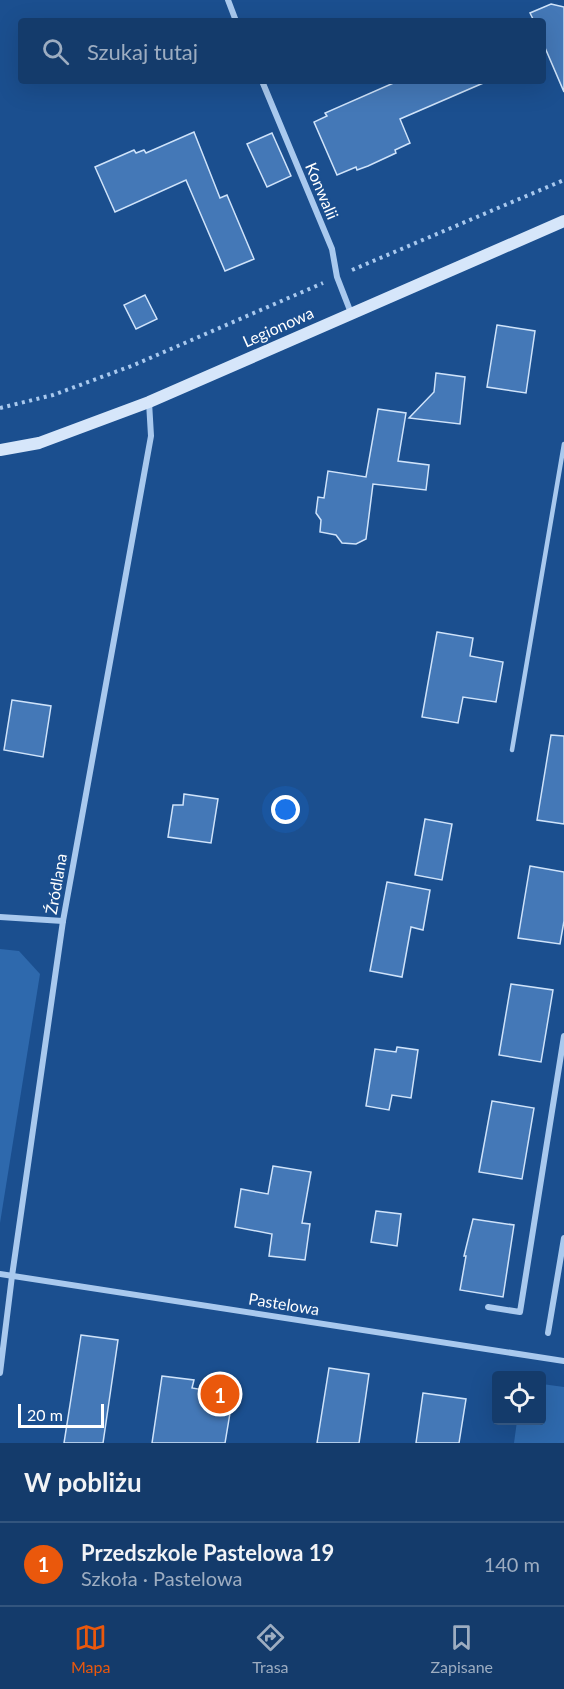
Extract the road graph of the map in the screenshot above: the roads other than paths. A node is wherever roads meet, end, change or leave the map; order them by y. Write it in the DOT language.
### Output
graph roads {
  1 [pos="228,0"];
  2 [pos="235,18"];
  3 [pos="263,84"];
  4 [pos="564,221"];
  5 [pos="351,313"];
  6 [pos="149,402"];
  7 [pos="564,444"];
  8 [pos="0,450"];
  9 [pos="512,750"];
  10 [pos="0,917"];
  11 [pos="63,921"];
  12 [pos="564,1036"];
  13 [pos="564,1238"];
  14 [pos="0,1274"];
  15 [pos="12,1276"];
  16 [pos="488,1307"];
  17 [pos="548,1333"];
  18 [pos="564,1362"];
  19 [pos="0,1373"];
  1 -- 2 [label="street"];
  3 -- 5 [label="street, Konwalii"];
  4 -- 5 [label="main road, Legionowa"];
  5 -- 6 [label="main road, Legionowa"];
  6 -- 8 [label="main road, Legionowa"];
  6 -- 11 [label="street, Źródlana"];
  7 -- 9 [label="lane"];
  10 -- 11 [label="street"];
  11 -- 15 [label="street, Źródlana"];
  12 -- 16 [label="street"];
  13 -- 17 [label="street"];
  14 -- 15 [label="street, Pastelowa"];
  15 -- 18 [label="street, Pastelowa"];
  15 -- 19 [label="street, Źródlana"];
}
